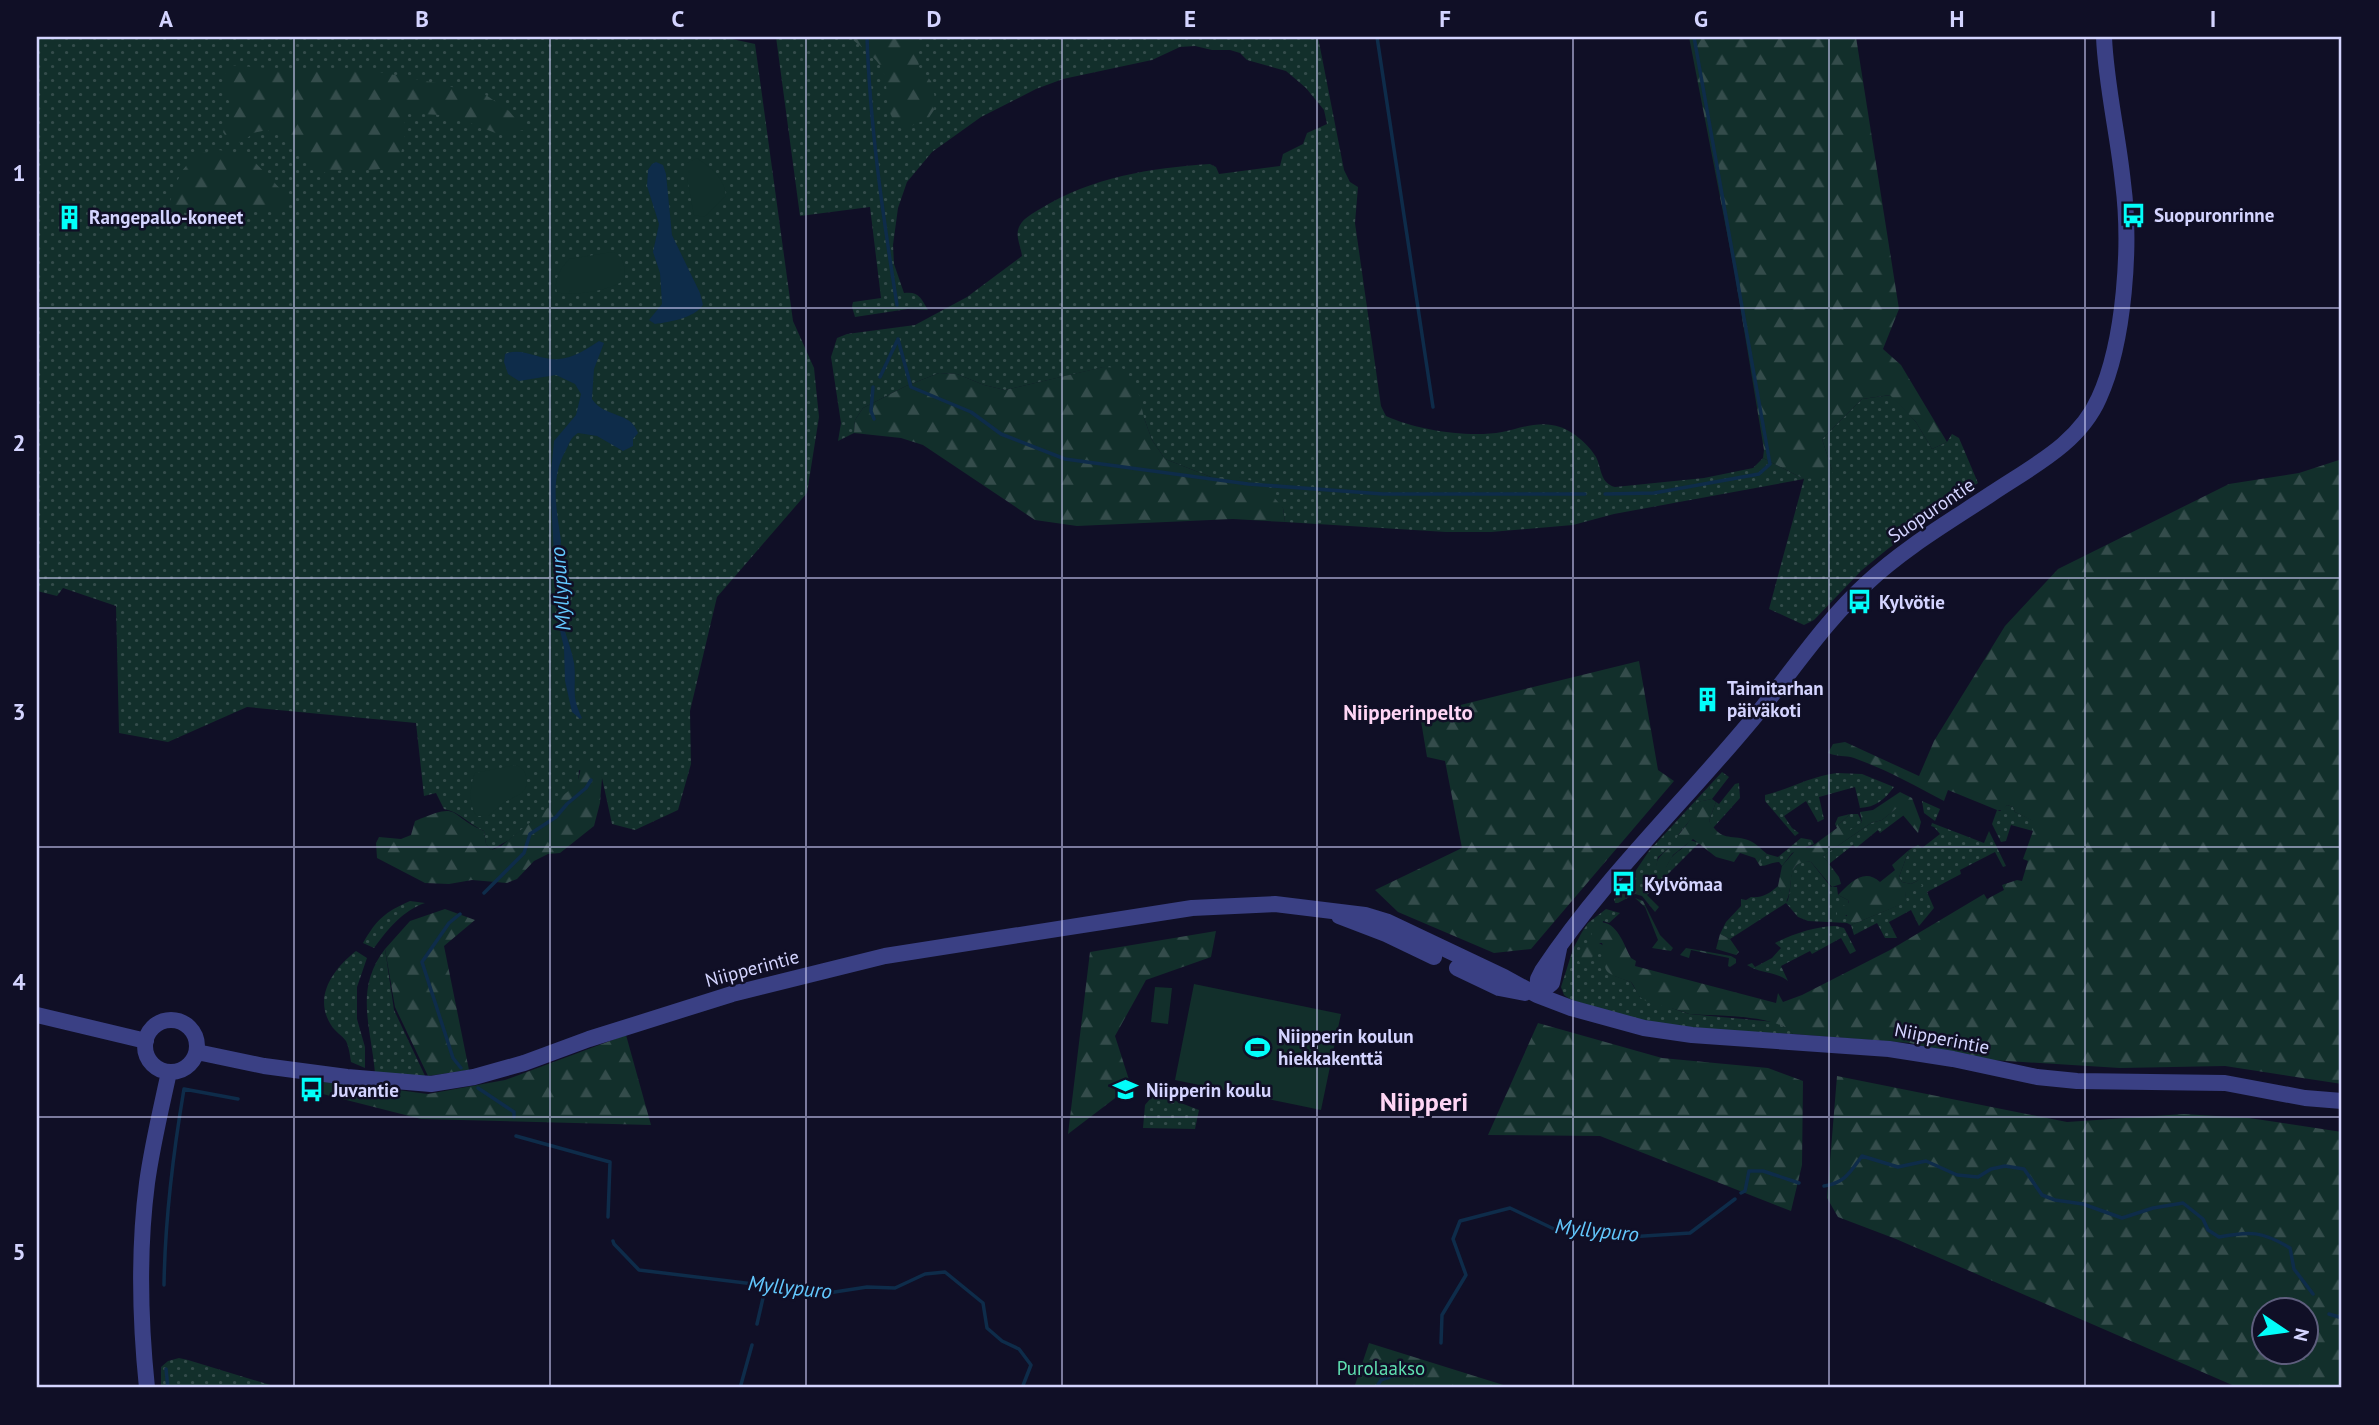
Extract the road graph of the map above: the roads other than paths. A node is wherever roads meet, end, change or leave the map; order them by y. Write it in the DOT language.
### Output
graph roads {
  1 [pos="2104,37"];
  2 [pos="1537,995"];
  3 [pos="37,1015"];
  4 [pos="146,1041"];
  5 [pos="197,1052"];
  6 [pos="169,1072"];
  7 [pos="2342,1101"];
  8 [pos="147,1388"];
  1 -- 2 [label="street, Suopurontie"];
  2 -- 5 [label="street, Niipperintie"];
  2 -- 7 [label="street, Niipperintie"];
  3 -- 4 [label="street"];
  4 -- 5 [label="street"];
  4 -- 6 [label="street"];
  5 -- 6 [label="street"];
  6 -- 8 [label="street"];
}
